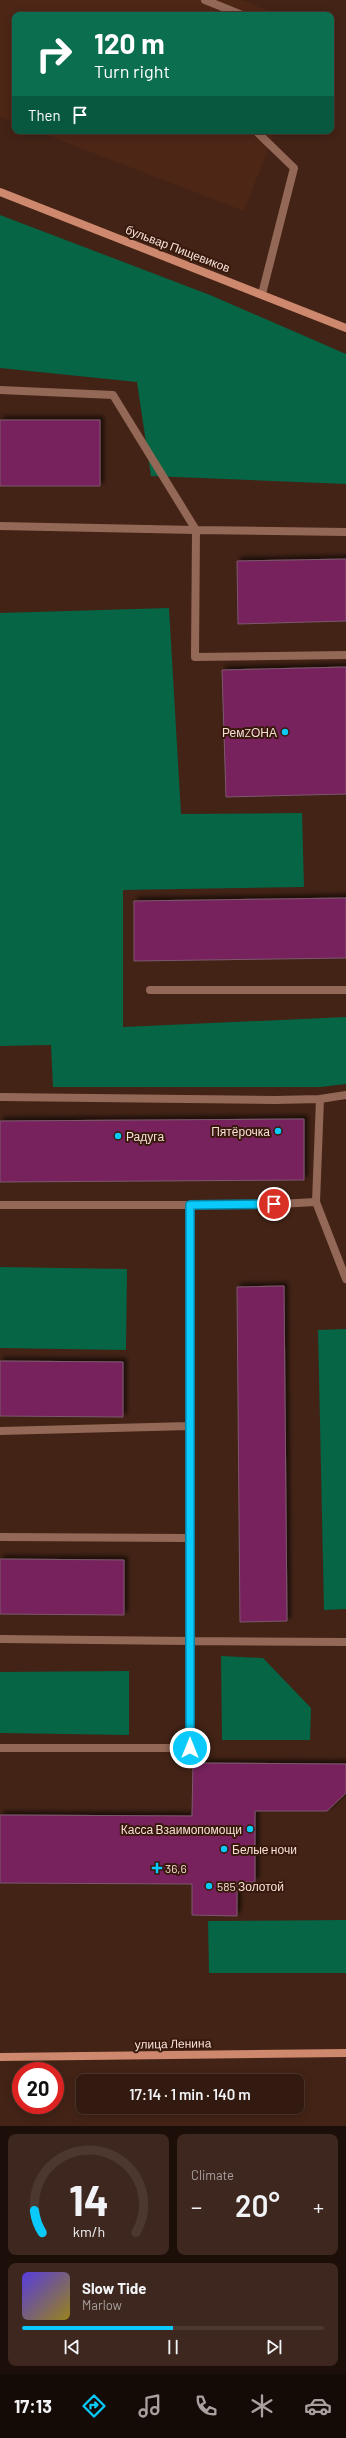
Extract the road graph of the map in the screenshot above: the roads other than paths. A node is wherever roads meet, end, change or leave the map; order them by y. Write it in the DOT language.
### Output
graph roads {
  1 [pos="205,0"];
  2 [pos="235,12"];
  3 [pos="259,134"];
  4 [pos="0,192"];
  5 [pos="262,294"];
  6 [pos="346,328"];
  7 [pos="0,390"];
  8 [pos="0,526"];
  9 [pos="196,530"];
  10 [pos="346,532"];
  11 [pos="346,655"];
  12 [pos="150,990"];
  13 [pos="346,990"];
  14 [pos="346,1096"];
  15 [pos="0,1097"];
  16 [pos="320,1099"];
  17 [pos="316,1202"];
  18 [pos="0,1204"];
  19 [pos="190,1205"];
  20 [pos="346,1280"];
  21 [pos="190,1426"];
  22 [pos="0,1431"];
  23 [pos="0,1537"];
  24 [pos="189,1538"];
  25 [pos="0,1639"];
  26 [pos="189,1641"];
  27 [pos="346,1642"];
  28 [pos="0,1748"];
  29 [pos="346,2053"];
  30 [pos="0,2057"];
  1 -- 2 [label="lane"];
  3 -- 5 [label="lane"];
  4 -- 5 [label="main road, бульвар Пищевиков"];
  5 -- 6 [label="main road, бульвар Пищевиков"];
  7 -- 9 [label="lane"];
  8 -- 9 [label="lane"];
  9 -- 10 [label="lane"];
  9 -- 11 [label="lane"];
  12 -- 13 [label="lane"];
  14 -- 16 [label="lane"];
  15 -- 16 [label="lane"];
  16 -- 17 [label="lane"];
  17 -- 19 [label="lane"];
  17 -- 20 [label="lane"];
  18 -- 19 [label="lane"];
  19 -- 21 [label="lane"];
  21 -- 22 [label="lane"];
  21 -- 24 [label="lane"];
  23 -- 24 [label="lane"];
  24 -- 26 [label="lane"];
  25 -- 26 [label="lane"];
  26 -- 27 [label="lane"];
  26 -- 28 [label="lane"];
  29 -- 30 [label="main road, улица Ленина"];
}
